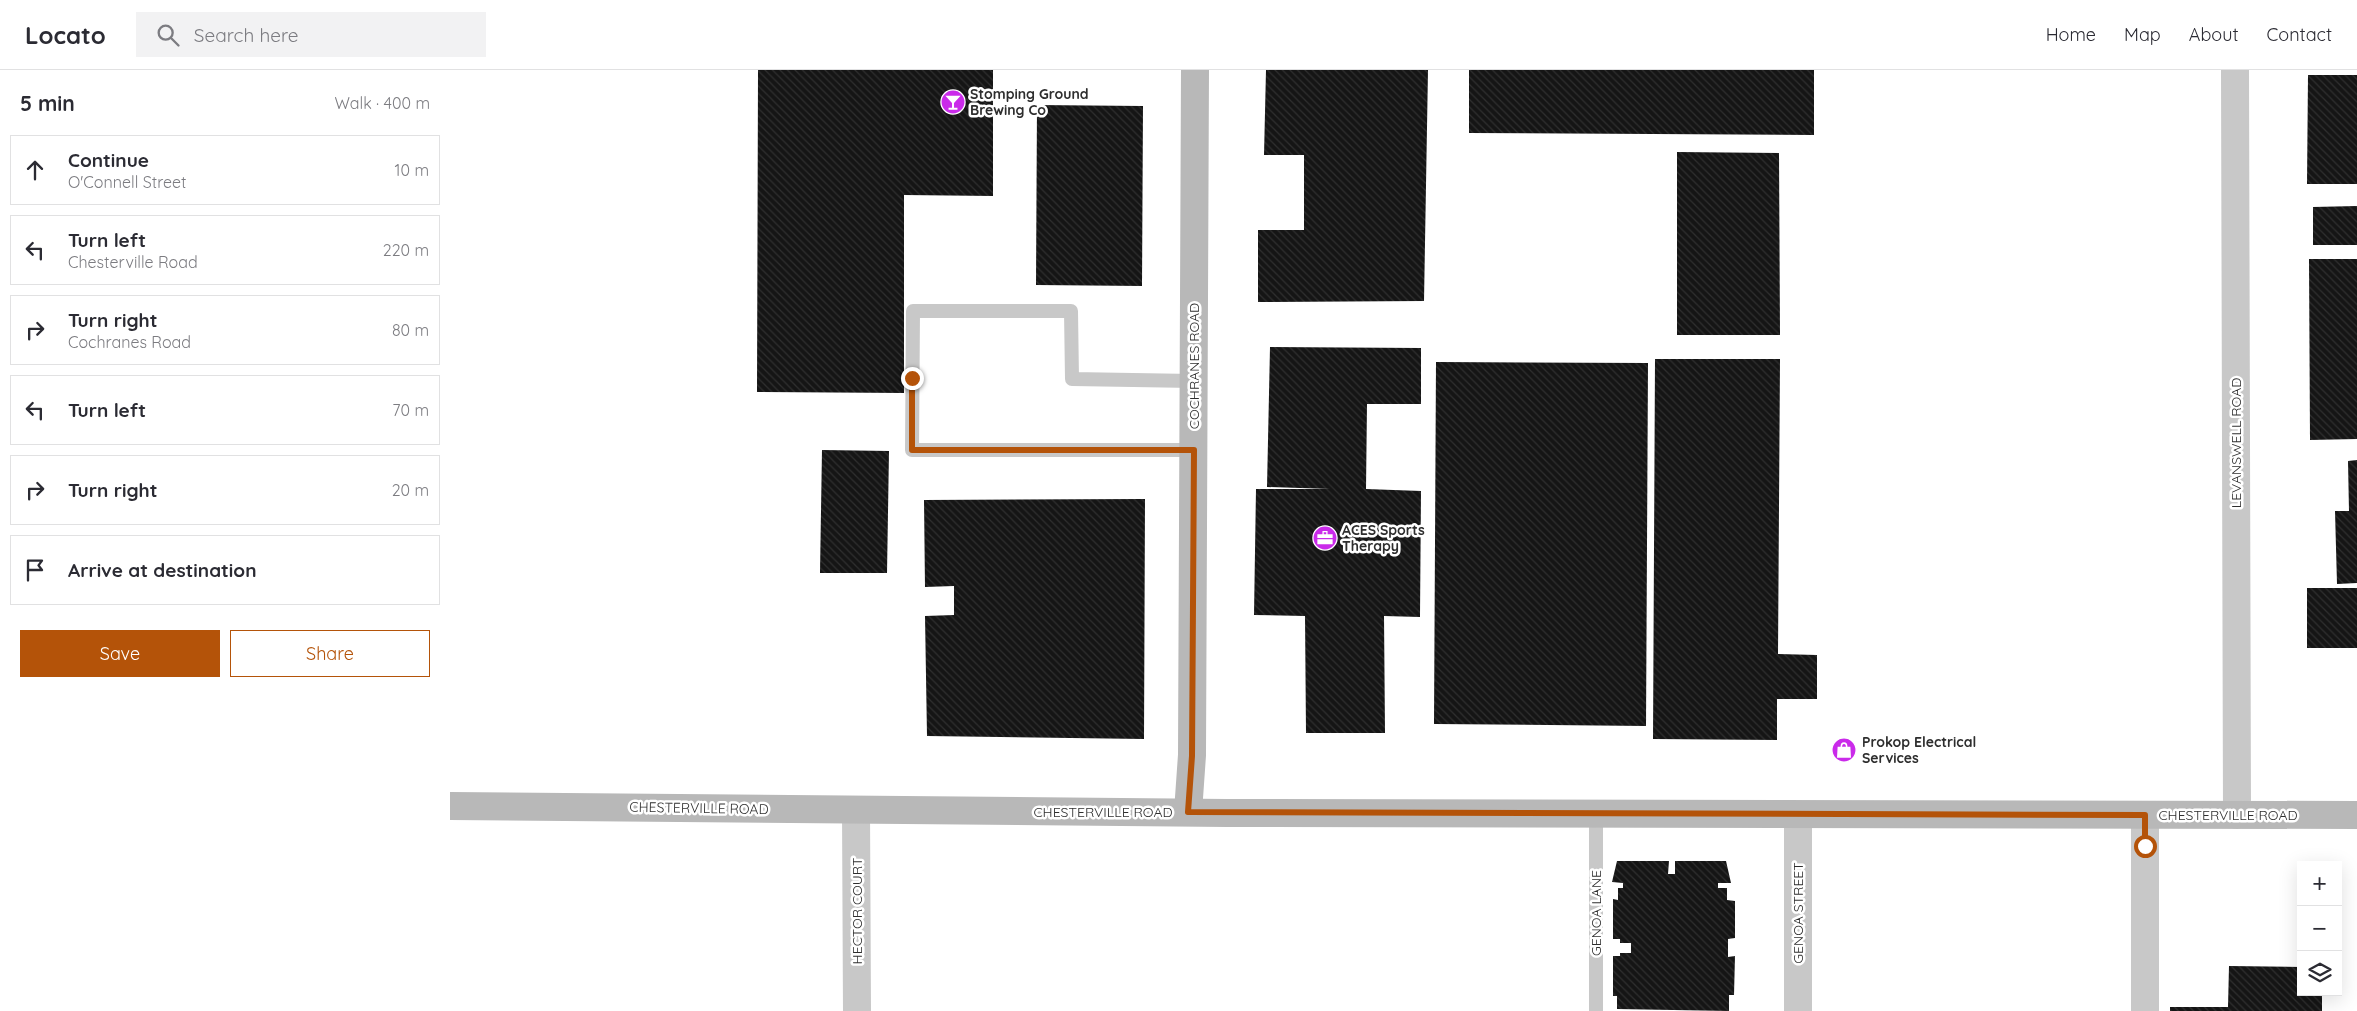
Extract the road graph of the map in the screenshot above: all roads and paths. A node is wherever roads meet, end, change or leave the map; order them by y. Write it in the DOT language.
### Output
graph roads {
  1 [pos="1195,70"];
  2 [pos="2235,70"];
  3 [pos="1194,381"];
  4 [pos="1194,450"];
  5 [pos="450,806"];
  6 [pos="856,810"];
  7 [pos="1188,812"];
  8 [pos="1596,814"];
  9 [pos="1798,815"];
  10 [pos="2145,815"];
  11 [pos="2238,815"];
  12 [pos="2357,815"];
  13 [pos="857,1011"];
  14 [pos="1596,1011"];
  15 [pos="1798,1011"];
  16 [pos="2145,1011"];
  1 -- 3 [label="main road, COCHRANES ROAD"];
  2 -- 11 [label="street, LEVANSWELL ROAD"];
  3 -- 4 [label="main road, COCHRANES ROAD"];
  3 -- 4 [label="lane"];
  4 -- 7 [label="main road, COCHRANES ROAD"];
  5 -- 6 [label="main road, CHESTERVILLE ROAD"];
  6 -- 7 [label="main road, CHESTERVILLE ROAD"];
  6 -- 13 [label="street, HECTOR COURT"];
  7 -- 8 [label="main road, CHESTERVILLE ROAD"];
  8 -- 9 [label="main road, CHESTERVILLE ROAD"];
  8 -- 14 [label="lane, GENOA LANE"];
  9 -- 10 [label="main road, CHESTERVILLE ROAD"];
  9 -- 15 [label="street, GENOA STREET"];
  10 -- 11 [label="main road, CHESTERVILLE ROAD"];
  10 -- 16 [label="street"];
  11 -- 12 [label="main road, CHESTERVILLE ROAD"];
}
